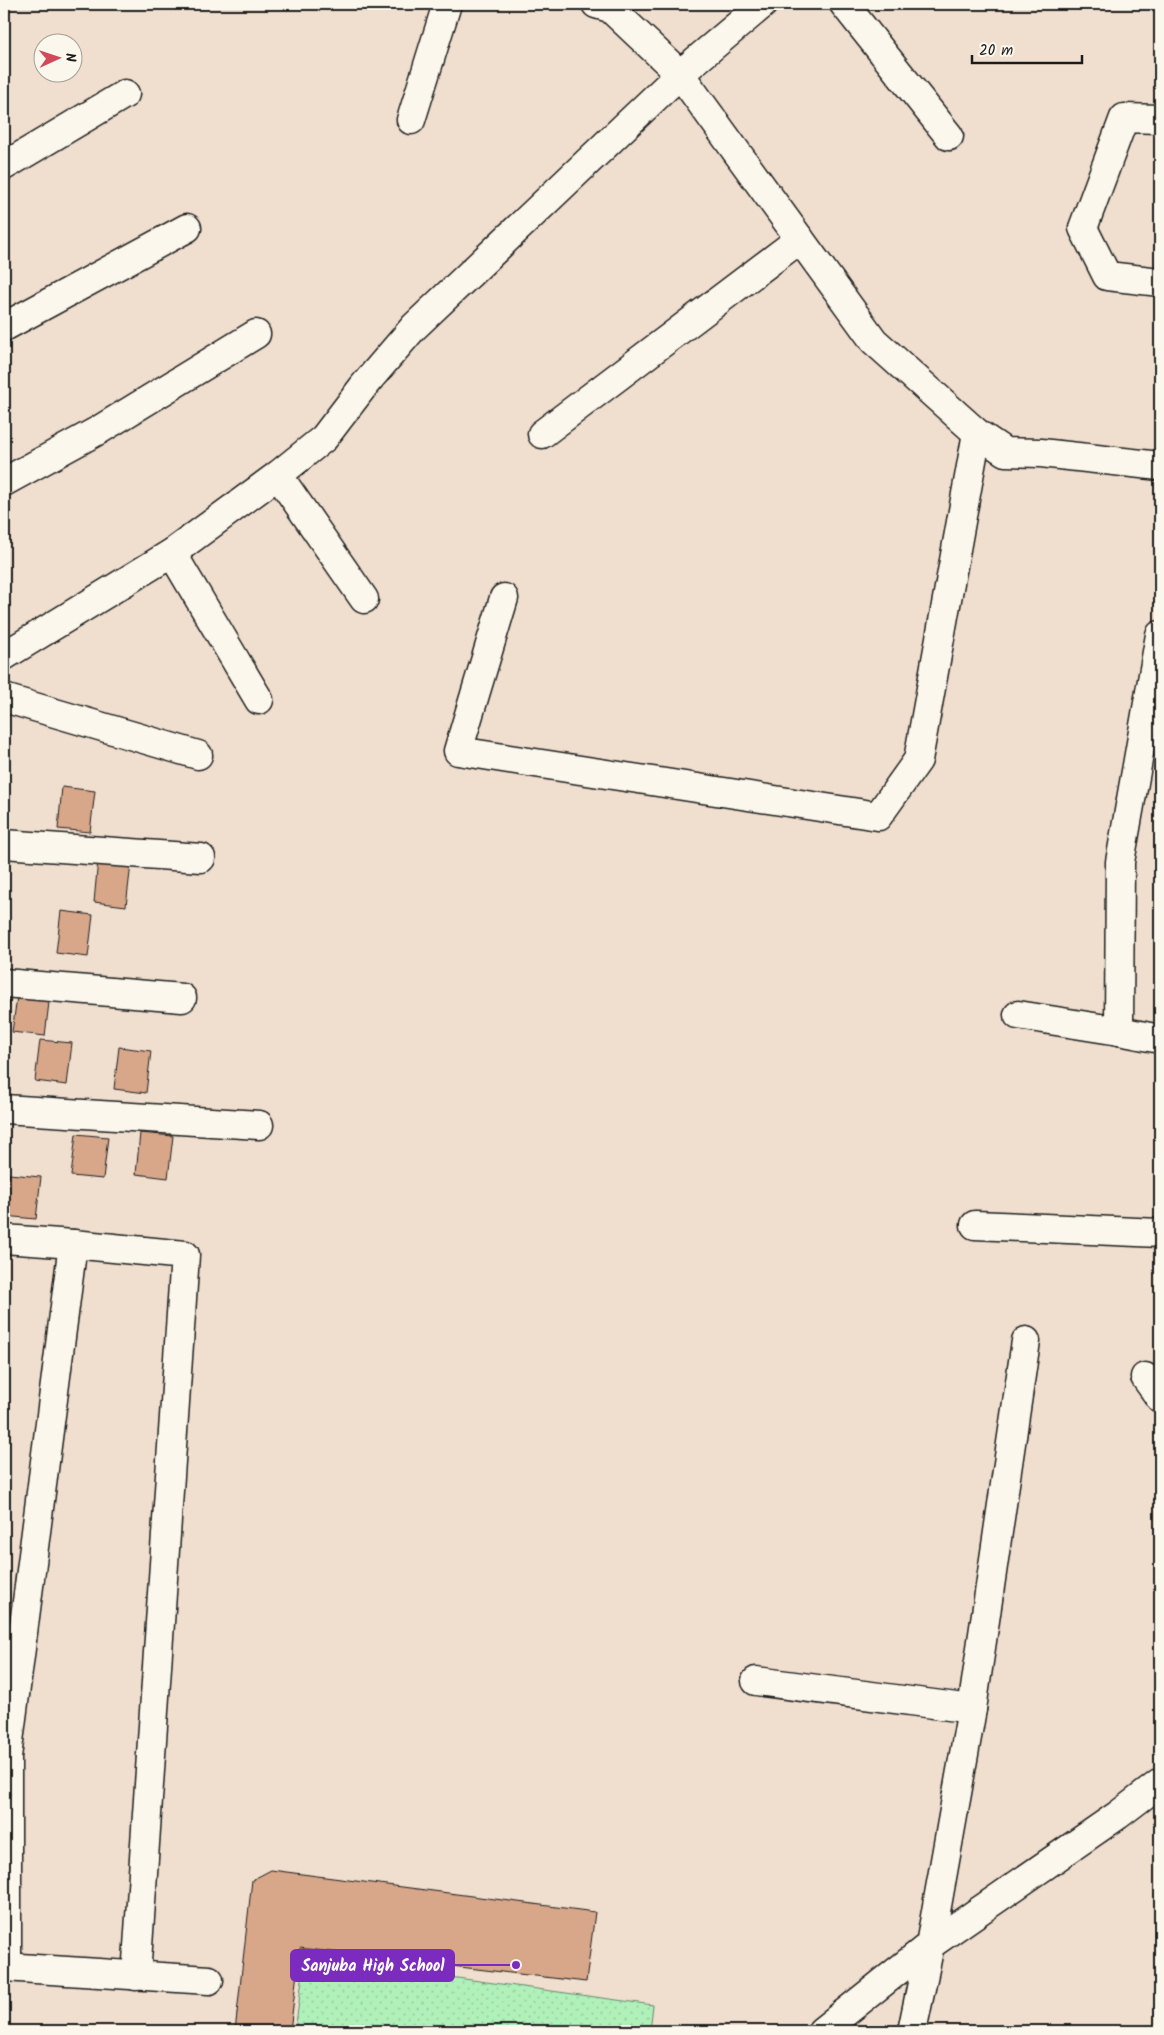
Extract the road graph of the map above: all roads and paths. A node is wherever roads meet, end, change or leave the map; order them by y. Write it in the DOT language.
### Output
graph roads {
  1 [pos="447,4"];
  2 [pos="596,4"];
  3 [pos="763,4"];
  4 [pos="844,4"];
  5 [pos="680,74"];
  6 [pos="124,94"];
  7 [pos="1160,119"];
  8 [pos="411,120"];
  9 [pos="949,136"];
  10 [pos="4,166"];
  11 [pos="187,228"];
  12 [pos="800,239"];
  13 [pos="1160,282"];
  14 [pos="4,327"];
  15 [pos="256,334"];
  16 [pos="977,433"];
  17 [pos="542,434"];
  18 [pos="1160,466"];
  19 [pos="278,475"];
  20 [pos="4,482"];
  21 [pos="172,553"];
  22 [pos="504,598"];
  23 [pos="364,600"];
  24 [pos="1160,635"];
  25 [pos="4,656"];
  26 [pos="4,698"];
  27 [pos="259,700"];
  28 [pos="198,756"];
  29 [pos="4,844"];
  30 [pos="201,858"];
  31 [pos="4,982"];
  32 [pos="182,998"];
  33 [pos="1018,1015"];
  34 [pos="1119,1031"];
  35 [pos="1160,1038"];
  36 [pos="4,1109"];
  37 [pos="259,1125"];
  38 [pos="975,1225"];
  39 [pos="1160,1233"];
  40 [pos="4,1239"];
  41 [pos="73,1244"];
  42 [pos="1026,1341"];
  43 [pos="756,1681"];
  44 [pos="972,1708"];
  45 [pos="1160,1783"];
  46 [pos="930,1945"];
  47 [pos="5,1967"];
  48 [pos="136,1976"];
  49 [pos="209,1980"];
  50 [pos="822,2031"];
  51 [pos="912,2031"];
  1 -- 8 [label="street"];
  2 -- 5 [label="street"];
  3 -- 5 [label="street"];
  4 -- 9 [label="street"];
  5 -- 12 [label="street"];
  5 -- 19 [label="street"];
  6 -- 10 [label="street"];
  7 -- 13 [label="street"];
  11 -- 14 [label="street"];
  12 -- 16 [label="street"];
  12 -- 17 [label="street"];
  15 -- 20 [label="street"];
  16 -- 18 [label="street"];
  16 -- 22 [label="street"];
  19 -- 21 [label="street"];
  19 -- 23 [label="street"];
  21 -- 25 [label="street"];
  21 -- 27 [label="street"];
  24 -- 34 [label="street"];
  26 -- 28 [label="street"];
  29 -- 30 [label="street"];
  31 -- 32 [label="street"];
  33 -- 34 [label="street"];
  34 -- 35 [label="street"];
  36 -- 37 [label="street"];
  38 -- 39 [label="street"];
  40 -- 41 [label="street"];
  41 -- 47 [label="street"];
  41 -- 48 [label="street"];
  42 -- 44 [label="street"];
  43 -- 44 [label="street"];
  44 -- 46 [label="street"];
  45 -- 46 [label="street"];
  46 -- 50 [label="street"];
  46 -- 51 [label="street"];
  47 -- 48 [label="street"];
  48 -- 49 [label="street"];
}
